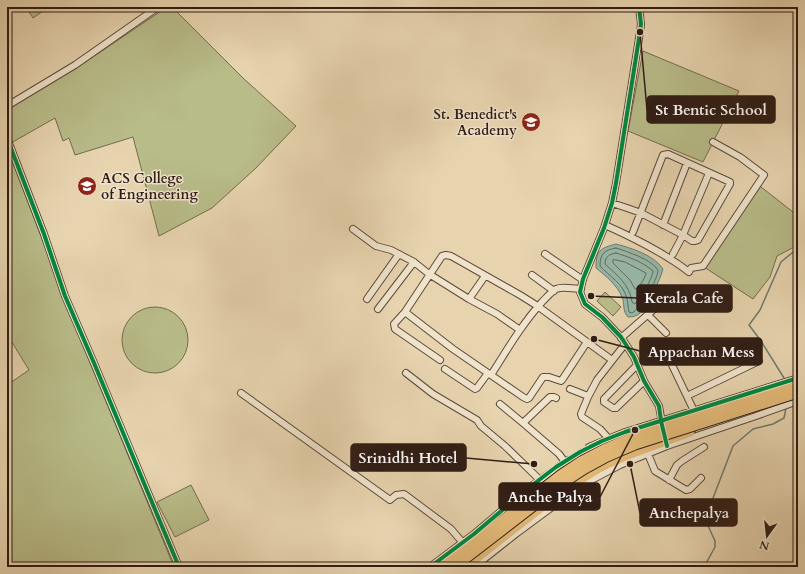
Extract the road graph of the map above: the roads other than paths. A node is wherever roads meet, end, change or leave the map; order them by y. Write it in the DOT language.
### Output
graph roads {
  1 [pos="158,7"];
  2 [pos="638,7"];
  3 [pos="7,106"];
  4 [pos="7,139"];
  5 [pos="712,142"];
  6 [pos="687,163"];
  7 [pos="709,173"];
  8 [pos="612,203"];
  9 [pos="641,213"];
  10 [pos="605,225"];
  11 [pos="663,225"];
  12 [pos="354,228"];
  13 [pos="633,232"];
  14 [pos="684,235"];
  15 [pos="399,254"];
  16 [pos="545,254"];
  17 [pos="674,254"];
  18 [pos="414,262"];
  19 [pos="429,274"];
  20 [pos="532,275"];
  21 [pos="485,276"];
  22 [pos="583,280"];
  23 [pos="581,289"];
  24 [pos="554,291"];
  25 [pos="669,296"];
  26 [pos="367,299"];
  27 [pos="469,299"];
  28 [pos="538,306"];
  29 [pos="378,309"];
  30 [pos="405,312"];
  31 [pos="648,315"];
  32 [pos="520,330"];
  33 [pos="666,333"];
  34 [pos="623,341"];
  35 [pos="587,342"];
  36 [pos="440,360"];
  37 [pos="612,360"];
  38 [pos="760,360"];
  39 [pos="637,365"];
  40 [pos="672,365"];
  41 [pos="445,370"];
  42 [pos="406,373"];
  43 [pos="489,374"];
  44 [pos="798,378"];
  45 [pos="644,381"];
  46 [pos="798,383"];
  47 [pos="570,389"];
  48 [pos="241,393"];
  49 [pos="798,393"];
  50 [pos="751,394"];
  51 [pos="588,396"];
  52 [pos="687,396"];
  53 [pos="798,397"];
  54 [pos="556,398"];
  55 [pos="798,401"];
  56 [pos="500,404"];
  57 [pos="694,412"];
  58 [pos="756,413"];
  59 [pos="661,422"];
  60 [pos="523,423"];
  61 [pos="609,439"];
  62 [pos="666,444"];
  63 [pos="704,447"];
  64 [pos="648,454"];
  65 [pos="565,462"];
  66 [pos="701,478"];
  67 [pos="540,480"];
  68 [pos="669,480"];
  69 [pos="462,543"];
  70 [pos="179,567"];
  71 [pos="430,567"];
  72 [pos="436,567"];
  73 [pos="442,567"];
  74 [pos="455,567"];
  75 [pos="465,567"];
  76 [pos="474,567"];
  1 -- 3 [label="street"];
  2 -- 8 [label="street"];
  4 -- 70 [label="street"];
  5 -- 10 [label="street"];
  6 -- 7 [label="street"];
  6 -- 9 [label="street"];
  6 -- 11 [label="street"];
  7 -- 14 [label="street"];
  7 -- 14 [label="street"];
  8 -- 9 [label="street"];
  8 -- 10 [label="street"];
  9 -- 11 [label="street"];
  9 -- 13 [label="street"];
  10 -- 22 [label="street"];
  11 -- 14 [label="street"];
  12 -- 15 [label="street"];
  14 -- 17 [label="street"];
  15 -- 18 [label="street"];
  15 -- 26 [label="street"];
  16 -- 22 [label="street"];
  18 -- 19 [label="street"];
  18 -- 29 [label="street"];
  19 -- 21 [label="street"];
  19 -- 27 [label="street"];
  19 -- 30 [label="street"];
  20 -- 24 [label="street"];
  21 -- 27 [label="street"];
  21 -- 28 [label="street"];
  22 -- 23 [label="street"];
  23 -- 24 [label="street"];
  23 -- 34 [label="street"];
  24 -- 28 [label="street"];
  25 -- 31 [label="street"];
  27 -- 32 [label="street"];
  28 -- 32 [label="street"];
  28 -- 35 [label="street"];
  30 -- 36 [label="street"];
  30 -- 43 [label="street"];
  31 -- 33 [label="street"];
  31 -- 34 [label="street"];
  32 -- 43 [label="street"];
  34 -- 37 [label="street"];
  34 -- 39 [label="street"];
  35 -- 37 [label="street"];
  35 -- 43 [label="street"];
  37 -- 51 [label="street"];
  38 -- 52 [label="street"];
  39 -- 45 [label="street"];
  39 -- 45 [label="street"];
  40 -- 52 [label="street"];
  41 -- 43 [label="street"];
  42 -- 67 [label="street"];
  44 -- 50 [label="street"];
  45 -- 59 [label="street"];
  46 -- 50 [label="highway, bridge"];
  46 -- 73 [label="highway, bridge"];
  47 -- 51 [label="street"];
  48 -- 69 [label="street"];
  49 -- 74 [label="highway, bridge"];
  50 -- 57 [label="highway"];
  51 -- 61 [label="street"];
  52 -- 57 [label="street"];
  53 -- 58 [label="highway"];
  54 -- 60 [label="street"];
  55 -- 58 [label="street"];
  56 -- 60 [label="street"];
  57 -- 59 [label="highway"];
  58 -- 62 [label="highway"];
  59 -- 61 [label="street"];
  59 -- 62 [label="street"];
  59 -- 72 [label="highway"];
  60 -- 65 [label="street"];
  61 -- 65 [label="street"];
  62 -- 64 [label="street"];
  62 -- 75 [label="highway"];
  63 -- 68 [label="street"];
  64 -- 68 [label="street"];
  64 -- 76 [label="street"];
  65 -- 67 [label="street"];
  66 -- 68 [label="street"];
  67 -- 69 [label="street"];
  69 -- 71 [label="street"];
}
